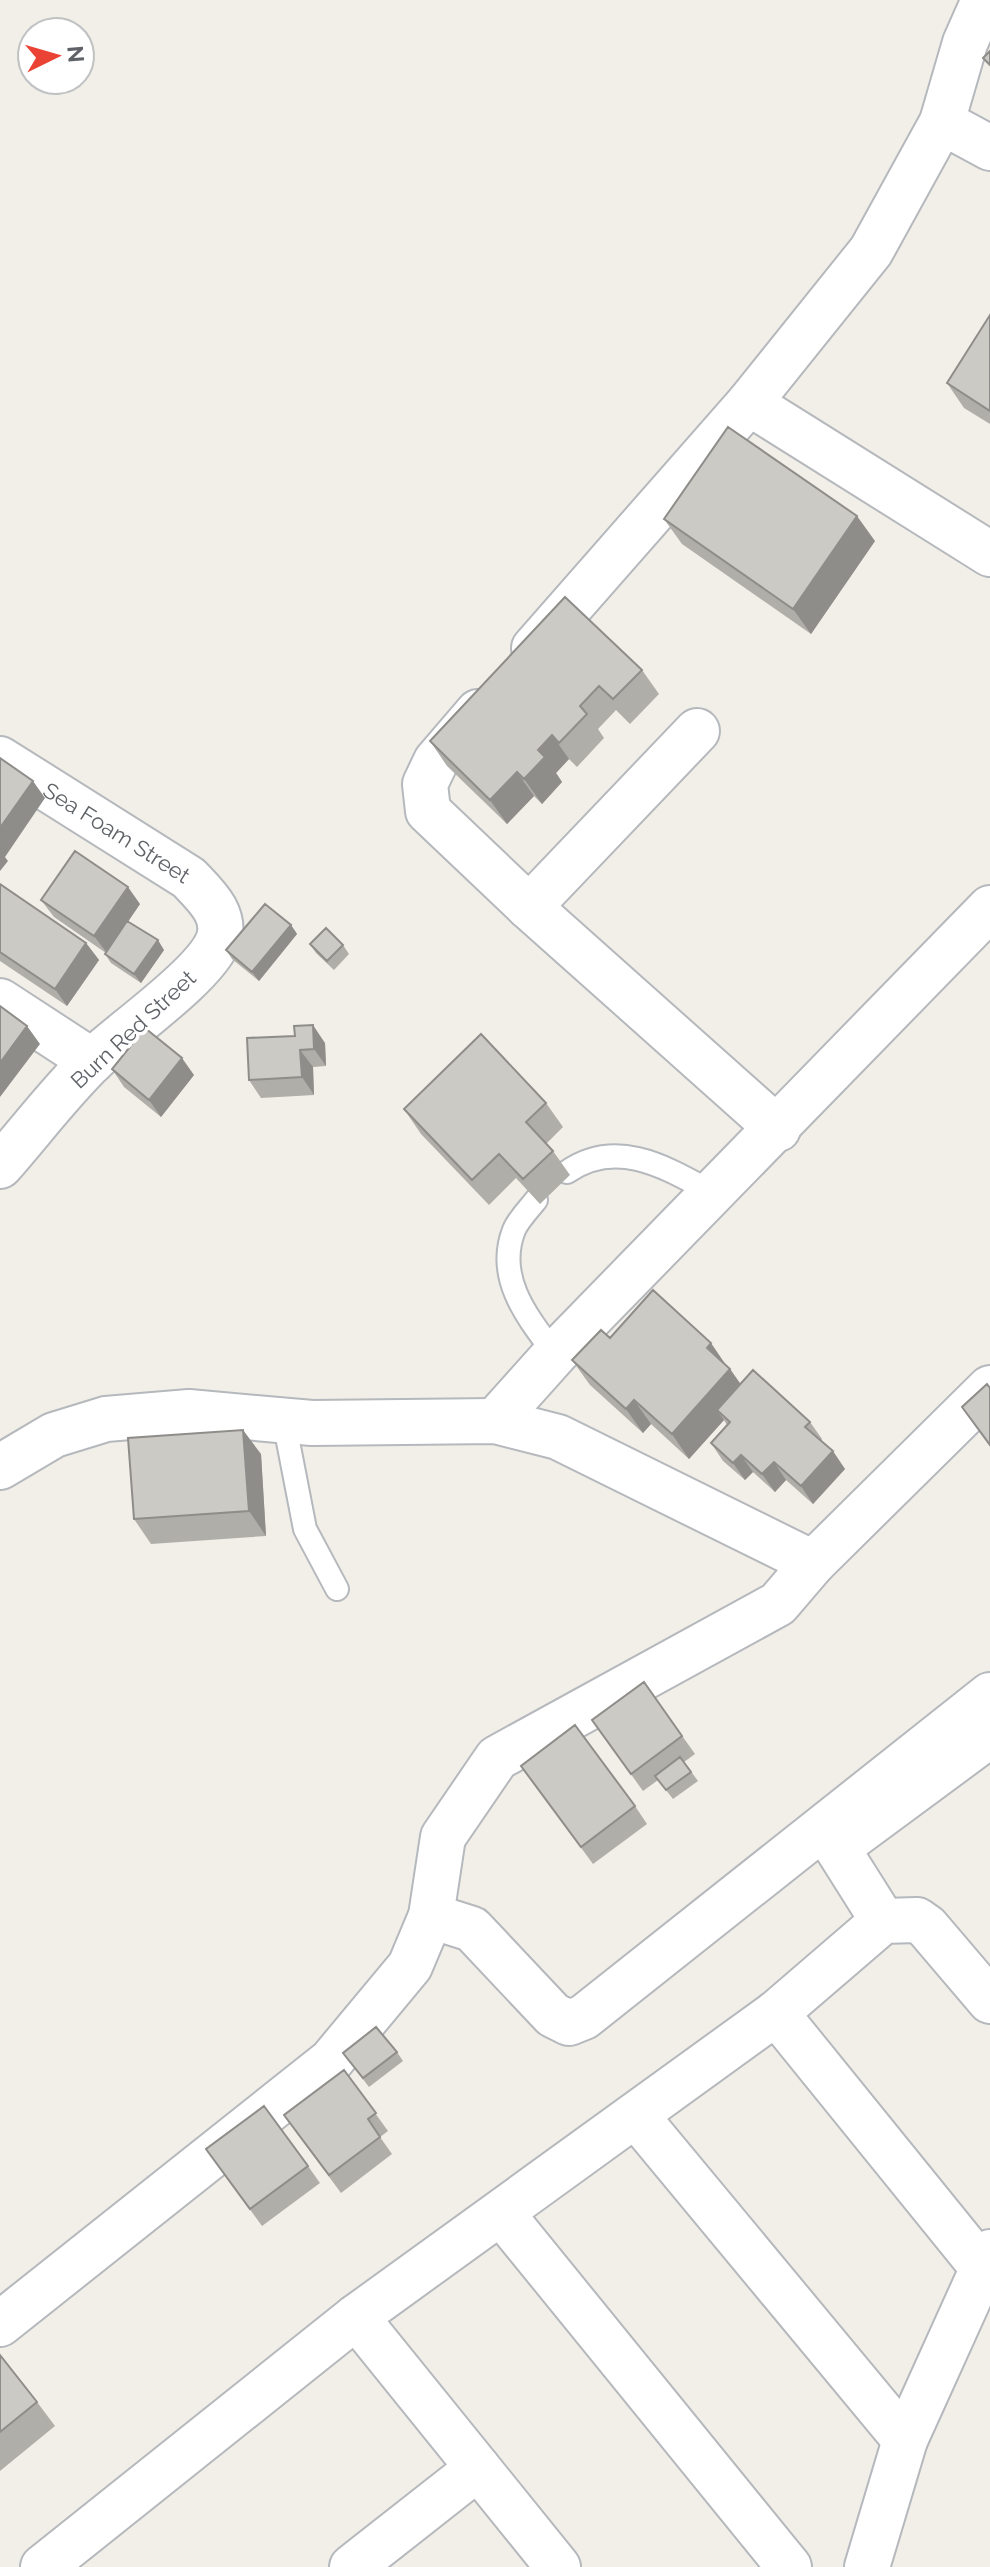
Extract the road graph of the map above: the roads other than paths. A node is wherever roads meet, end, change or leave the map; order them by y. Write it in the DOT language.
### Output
graph roads {
  1 [pos="984,0"];
  2 [pos="942,122"];
  3 [pos="990,148"];
  4 [pos="749,403"];
  5 [pos="990,554"];
  6 [pos="697,731"];
  7 [pos="0,759"];
  8 [pos="529,907"];
  9 [pos="990,908"];
  10 [pos="220,920"];
  11 [pos="0,1001"];
  12 [pos="92,1061"];
  13 [pos="778,1129"];
  14 [pos="0,1166"];
  15 [pos="567,1172"];
  16 [pos="713,1193"];
  17 [pos="536,1200"];
  18 [pos="555,1354"];
  19 [pos="990,1388"];
  20 [pos="284,1421"];
  21 [pos="495,1421"];
  22 [pos="0,1467"];
  23 [pos="813,1563"];
  24 [pos="337,1589"];
  25 [pos="990,1695"];
  26 [pos="990,1735"];
  27 [pos="431,1916"];
  28 [pos="883,1921"];
  29 [pos="990,2001"];
  30 [pos="776,2013"];
  31 [pos="637,2117"];
  32 [pos="502,2214"];
  33 [pos="986,2259"];
  34 [pos="356,2317"];
  35 [pos="0,2324"];
  36 [pos="905,2440"];
  37 [pos="478,2468"];
  38 [pos="43,2567"];
  39 [pos="352,2567"];
  40 [pos="558,2567"];
  41 [pos="789,2567"];
  42 [pos="867,2567"];
  1 -- 2 [label="street"];
  2 -- 3 [label="street"];
  2 -- 4 [label="street"];
  4 -- 5 [label="street"];
  4 -- 8 [label="street"];
  6 -- 8 [label="street"];
  7 -- 10 [label="street, Sea Foam Street"];
  8 -- 13 [label="street"];
  9 -- 13 [label="street"];
  10 -- 12 [label="street, Burn Red Street"];
  11 -- 12 [label="street"];
  12 -- 14 [label="street, Burn Red Street"];
  13 -- 16 [label="street"];
  15 -- 16 [label="lane"];
  16 -- 18 [label="street"];
  17 -- 18 [label="lane"];
  18 -- 21 [label="street"];
  19 -- 23 [label="street"];
  20 -- 21 [label="street"];
  20 -- 22 [label="street"];
  20 -- 24 [label="lane"];
  21 -- 23 [label="street"];
  23 -- 27 [label="street"];
  25 -- 27 [label="street"];
  26 -- 28 [label="street"];
  27 -- 35 [label="street"];
  28 -- 29 [label="street"];
  28 -- 30 [label="street"];
  30 -- 31 [label="street"];
  30 -- 33 [label="street"];
  31 -- 32 [label="street"];
  31 -- 36 [label="street"];
  32 -- 34 [label="street"];
  32 -- 41 [label="street"];
  33 -- 36 [label="street"];
  34 -- 37 [label="street"];
  34 -- 38 [label="street"];
  36 -- 42 [label="street"];
  37 -- 39 [label="street"];
  37 -- 40 [label="street"];
}
